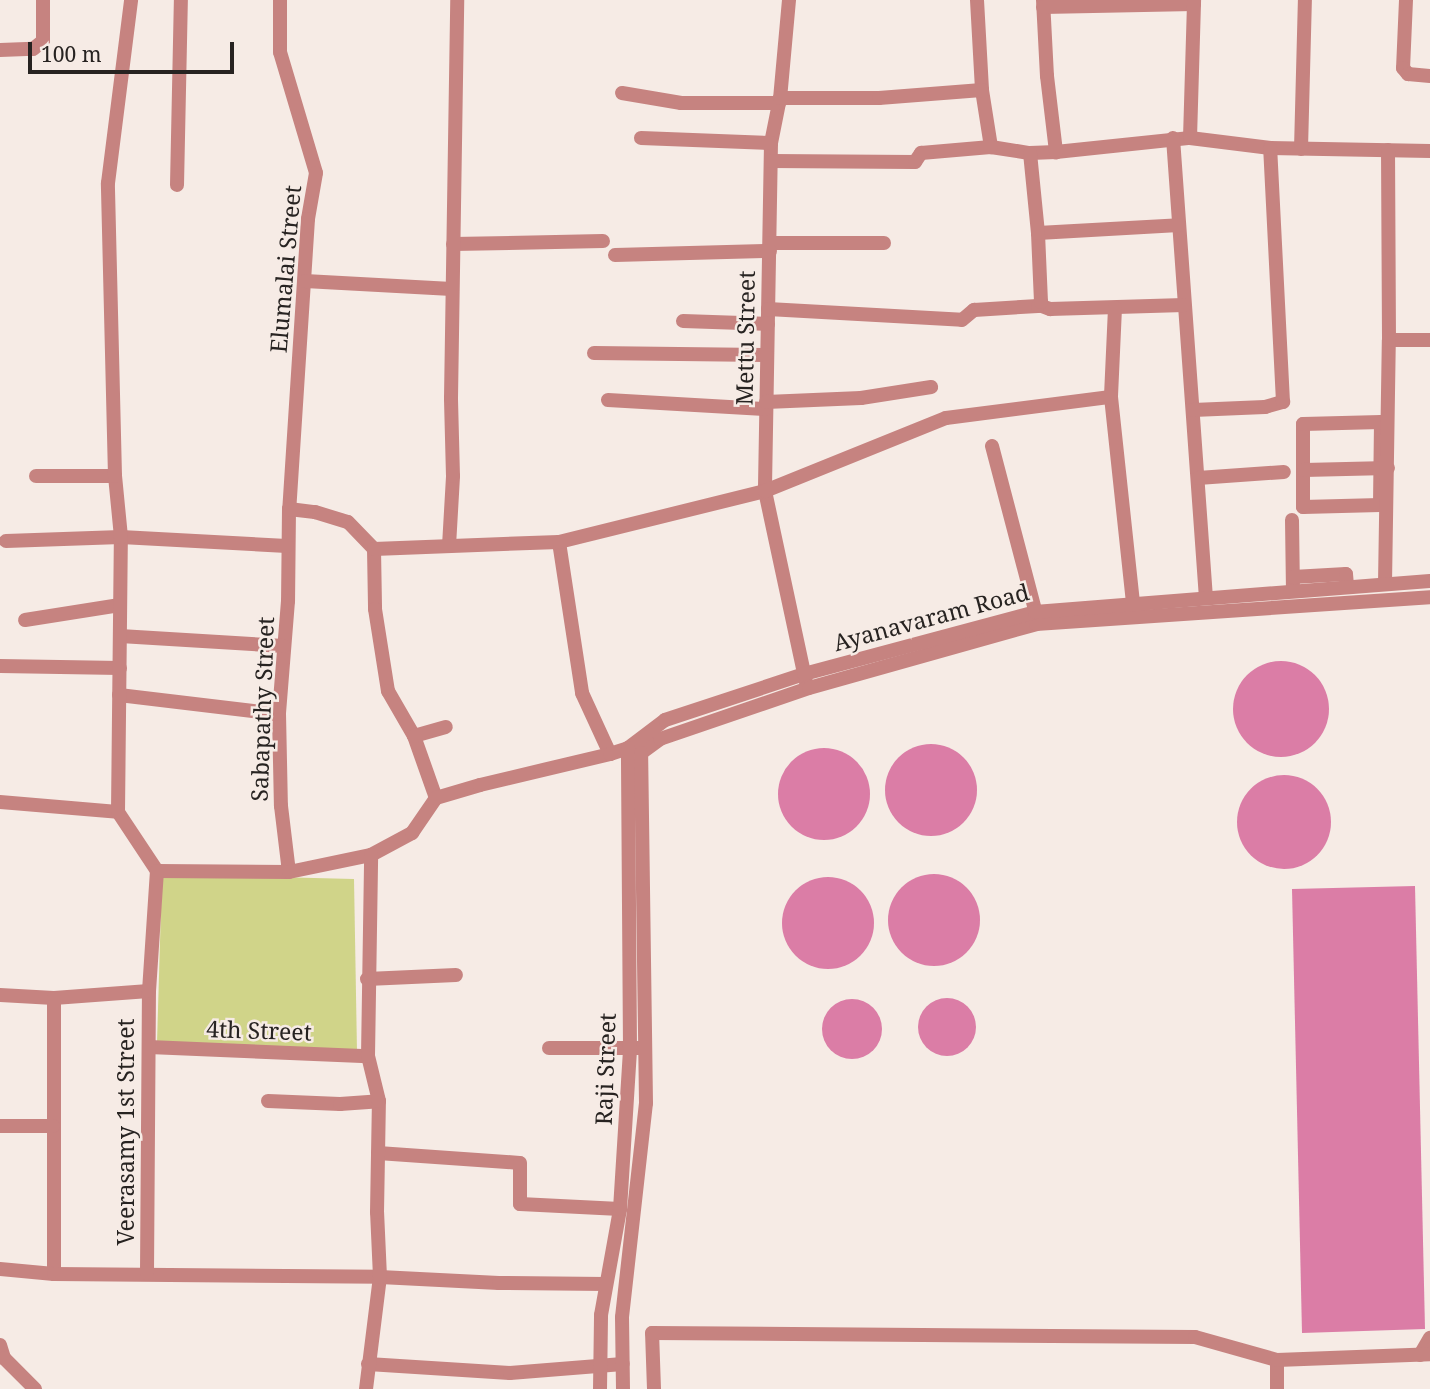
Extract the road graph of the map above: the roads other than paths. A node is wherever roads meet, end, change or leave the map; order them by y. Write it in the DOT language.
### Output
graph roads {
  1 [pos="43,0"];
  2 [pos="131,0"];
  3 [pos="181,0"];
  4 [pos="280,0"];
  5 [pos="457,0"];
  6 [pos="773,0"];
  7 [pos="977,0"];
  8 [pos="1305,0"];
  9 [pos="1406,0"];
  10 [pos="789,1"];
  11 [pos="1194,2"];
  12 [pos="1043,3"];
  13 [pos="0,50"];
  14 [pos="1430,76"];
  15 [pos="982,90"];
  16 [pos="622,93"];
  17 [pos="780,101"];
  18 [pos="641,138"];
  19 [pos="1172,138"];
  20 [pos="1190,138"];
  21 [pos="771,143"];
  22 [pos="991,147"];
  23 [pos="1270,148"];
  24 [pos="1301,149"];
  25 [pos="1388,150"];
  26 [pos="1430,151"];
  27 [pos="1056,152"];
  28 [pos="1030,153"];
  29 [pos="772,161"];
  30 [pos="177,185"];
  31 [pos="1179,225"];
  32 [pos="1038,233"];
  33 [pos="603,241"];
  34 [pos="884,243"];
  35 [pos="453,244"];
  36 [pos="770,247"];
  37 [pos="615,255"];
  38 [pos="305,281"];
  39 [pos="452,289"];
  40 [pos="1039,305"];
  41 [pos="1184,305"];
  42 [pos="1115,308"];
  43 [pos="768,317"];
  44 [pos="683,321"];
  45 [pos="1389,340"];
  46 [pos="1430,340"];
  47 [pos="594,353"];
  48 [pos="766,355"];
  49 [pos="931,387"];
  50 [pos="1111,397"];
  51 [pos="608,400"];
  52 [pos="766,405"];
  53 [pos="1193,410"];
  54 [pos="992,446"];
  55 [pos="1384,468"];
  56 [pos="1304,470"];
  57 [pos="1284,472"];
  58 [pos="115,476"];
  59 [pos="36,477"];
  60 [pos="1198,478"];
  61 [pos="765,491"];
  62 [pos="289,509"];
  63 [pos="1292,520"];
  64 [pos="121,537"];
  65 [pos="6,541"];
  66 [pos="559,542"];
  67 [pos="287,546"];
  68 [pos="449,546"];
  69 [pos="374,549"];
  70 [pos="1430,581"];
  71 [pos="1293,584"];
  72 [pos="1385,584"];
  73 [pos="1206,597"];
  74 [pos="1430,597"];
  75 [pos="1133,604"];
  76 [pos="120,606"];
  77 [pos="1037,618"];
  78 [pos="25,620"];
  79 [pos="120,636"];
  80 [pos="284,646"];
  81 [pos="0,666"];
  82 [pos="120,668"];
  83 [pos="806,681"];
  84 [pos="119,695"];
  85 [pos="279,714"];
  86 [pos="446,727"];
  87 [pos="414,736"];
  88 [pos="635,751"];
  89 [pos="610,754"];
  90 [pos="436,798"];
  91 [pos="0,802"];
  92 [pos="118,812"];
  93 [pos="371,855"];
  94 [pos="157,872"];
  95 [pos="289,872"];
  96 [pos="456,975"];
  97 [pos="367,979"];
  98 [pos="149,991"];
  99 [pos="0,995"];
  100 [pos="54,998"];
  101 [pos="149,1047"];
  102 [pos="549,1048"];
  103 [pos="646,1048"];
  104 [pos="630,1049"];
  105 [pos="368,1056"];
  106 [pos="268,1101"];
  107 [pos="379,1101"];
  108 [pos="0,1126"];
  109 [pos="53,1126"];
  110 [pos="378,1153"];
  111 [pos="620,1209"];
  112 [pos="0,1269"];
  113 [pos="147,1273"];
  114 [pos="54,1274"];
  115 [pos="380,1277"];
  116 [pos="606,1284"];
  117 [pos="1430,1338"];
  118 [pos="0,1345"];
  119 [pos="1425,1354"];
  120 [pos="1277,1360"];
  121 [pos="368,1364"];
  122 [pos="599,1364"];
  123 [pos="623,1364"];
  124 [pos="36,1389"];
  125 [pos="366,1389"];
  126 [pos="600,1389"];
  127 [pos="623,1389"];
  128 [pos="654,1389"];
  129 [pos="1277,1389"];
  1 -- 13 [label="street"];
  2 -- 58 [label="street"];
  3 -- 30 [label="street"];
  4 -- 38 [label="street, Elumalai Street"];
  5 -- 35 [label="street"];
  6 -- 10 [label="street"];
  7 -- 15 [label="street"];
  8 -- 24 [label="street"];
  9 -- 14 [label="street"];
  10 -- 17 [label="street, Mettu Street"];
  11 -- 12 [label="street"];
  11 -- 20 [label="street"];
  12 -- 27 [label="street"];
  15 -- 17 [label="street"];
  15 -- 22 [label="street"];
  16 -- 17 [label="street"];
  17 -- 21 [label="street, Mettu Street"];
  18 -- 21 [label="street"];
  19 -- 20 [label="street"];
  19 -- 27 [label="street"];
  19 -- 31 [label="street"];
  20 -- 23 [label="street"];
  21 -- 29 [label="street, Mettu Street"];
  22 -- 28 [label="street"];
  22 -- 29 [label="street"];
  23 -- 24 [label="street"];
  23 -- 53 [label="street"];
  24 -- 25 [label="street"];
  25 -- 26 [label="street"];
  25 -- 45 [label="street"];
  27 -- 28 [label="street"];
  28 -- 32 [label="street"];
  29 -- 36 [label="street, Mettu Street"];
  31 -- 32 [label="street"];
  31 -- 41 [label="street"];
  32 -- 40 [label="street"];
  33 -- 35 [label="street"];
  34 -- 36 [label="street"];
  35 -- 39 [label="street"];
  36 -- 37 [label="street"];
  36 -- 43 [label="street, Mettu Street"];
  38 -- 39 [label="street"];
  38 -- 62 [label="street, Elumalai Street"];
  39 -- 68 [label="street"];
  40 -- 42 [label="street"];
  40 -- 43 [label="street"];
  41 -- 42 [label="street"];
  41 -- 53 [label="street"];
  42 -- 50 [label="street"];
  43 -- 44 [label="street"];
  43 -- 48 [label="street, Mettu Street"];
  45 -- 46 [label="street"];
  45 -- 55 [label="street"];
  47 -- 48 [label="street"];
  48 -- 52 [label="street, Mettu Street"];
  49 -- 52 [label="street"];
  50 -- 61 [label="street"];
  50 -- 75 [label="street"];
  51 -- 52 [label="street"];
  52 -- 61 [label="street, Mettu Street"];
  53 -- 60 [label="street"];
  54 -- 77 [label="street"];
  55 -- 56 [label="street"];
  55 -- 56 [label="street"];
  55 -- 56 [label="street"];
  55 -- 72 [label="street"];
  57 -- 60 [label="street"];
  58 -- 59 [label="street"];
  58 -- 64 [label="street"];
  60 -- 73 [label="street"];
  61 -- 66 [label="street"];
  61 -- 83 [label="street, Mettu Street"];
  62 -- 67 [label="street, Elumalai Street"];
  62 -- 69 [label="street"];
  63 -- 71 [label="street"];
  64 -- 65 [label="street"];
  64 -- 67 [label="street"];
  64 -- 76 [label="street"];
  66 -- 68 [label="street"];
  66 -- 89 [label="street"];
  67 -- 80 [label="street, Sabapathy Street"];
  68 -- 69 [label="street"];
  69 -- 87 [label="street"];
  70 -- 72 [label="street, Ayanavaram Road"];
  71 -- 72 [label="street, Ayanavaram Road"];
  71 -- 73 [label="street, Ayanavaram Road"];
  73 -- 75 [label="street, Ayanavaram Road"];
  74 -- 77 [label="street, Ayanavaram Road"];
  75 -- 77 [label="street, Ayanavaram Road"];
  76 -- 78 [label="street"];
  76 -- 79 [label="street"];
  77 -- 83 [label="street, Ayanavaram Road"];
  79 -- 80 [label="street"];
  79 -- 82 [label="street"];
  80 -- 85 [label="street, Sabapathy Street"];
  81 -- 82 [label="street"];
  82 -- 84 [label="street"];
  83 -- 88 [label="street, Ayanavaram Road"];
  84 -- 85 [label="street"];
  84 -- 92 [label="street"];
  85 -- 95 [label="street, Sabapathy Street"];
  86 -- 87 [label="street"];
  87 -- 90 [label="street"];
  88 -- 89 [label="street, Ayanavaram Road"];
  88 -- 103 [label="street, Raji Street"];
  88 -- 104 [label="street, Raji Street"];
  89 -- 90 [label="street, Ayanavaram Road"];
  90 -- 93 [label="street"];
  91 -- 92 [label="street"];
  92 -- 94 [label="street"];
  93 -- 95 [label="street"];
  93 -- 97 [label="street"];
  94 -- 95 [label="street"];
  94 -- 98 [label="street, Veerasamy 1st Street"];
  96 -- 97 [label="street"];
  97 -- 105 [label="street"];
  98 -- 100 [label="street"];
  98 -- 101 [label="street, Veerasamy 1st Street"];
  99 -- 100 [label="street"];
  100 -- 109 [label="street"];
  101 -- 105 [label="street, 4th Street"];
  101 -- 113 [label="street, Veerasamy 1st Street"];
  102 -- 104 [label="street"];
  103 -- 104 [label="street"];
  103 -- 123 [label="street, Raji Street"];
  104 -- 111 [label="street, Raji Street"];
  105 -- 107 [label="street"];
  106 -- 107 [label="street"];
  107 -- 110 [label="street"];
  108 -- 109 [label="street"];
  109 -- 114 [label="street"];
  110 -- 111 [label="street"];
  110 -- 115 [label="street"];
  111 -- 116 [label="street, Raji Street"];
  112 -- 114 [label="street"];
  113 -- 114 [label="street"];
  113 -- 115 [label="street"];
  115 -- 116 [label="street"];
  115 -- 121 [label="street"];
  116 -- 122 [label="street, Raji Street"];
  117 -- 119 [label="street"];
  118 -- 124 [label="street"];
  119 -- 120 [label="street"];
  120 -- 128 [label="street"];
  120 -- 129 [label="street"];
  121 -- 122 [label="street"];
  121 -- 125 [label="street"];
  122 -- 123 [label="street"];
  122 -- 126 [label="street, Raji Street"];
  123 -- 127 [label="street, Raji Street"];
}
